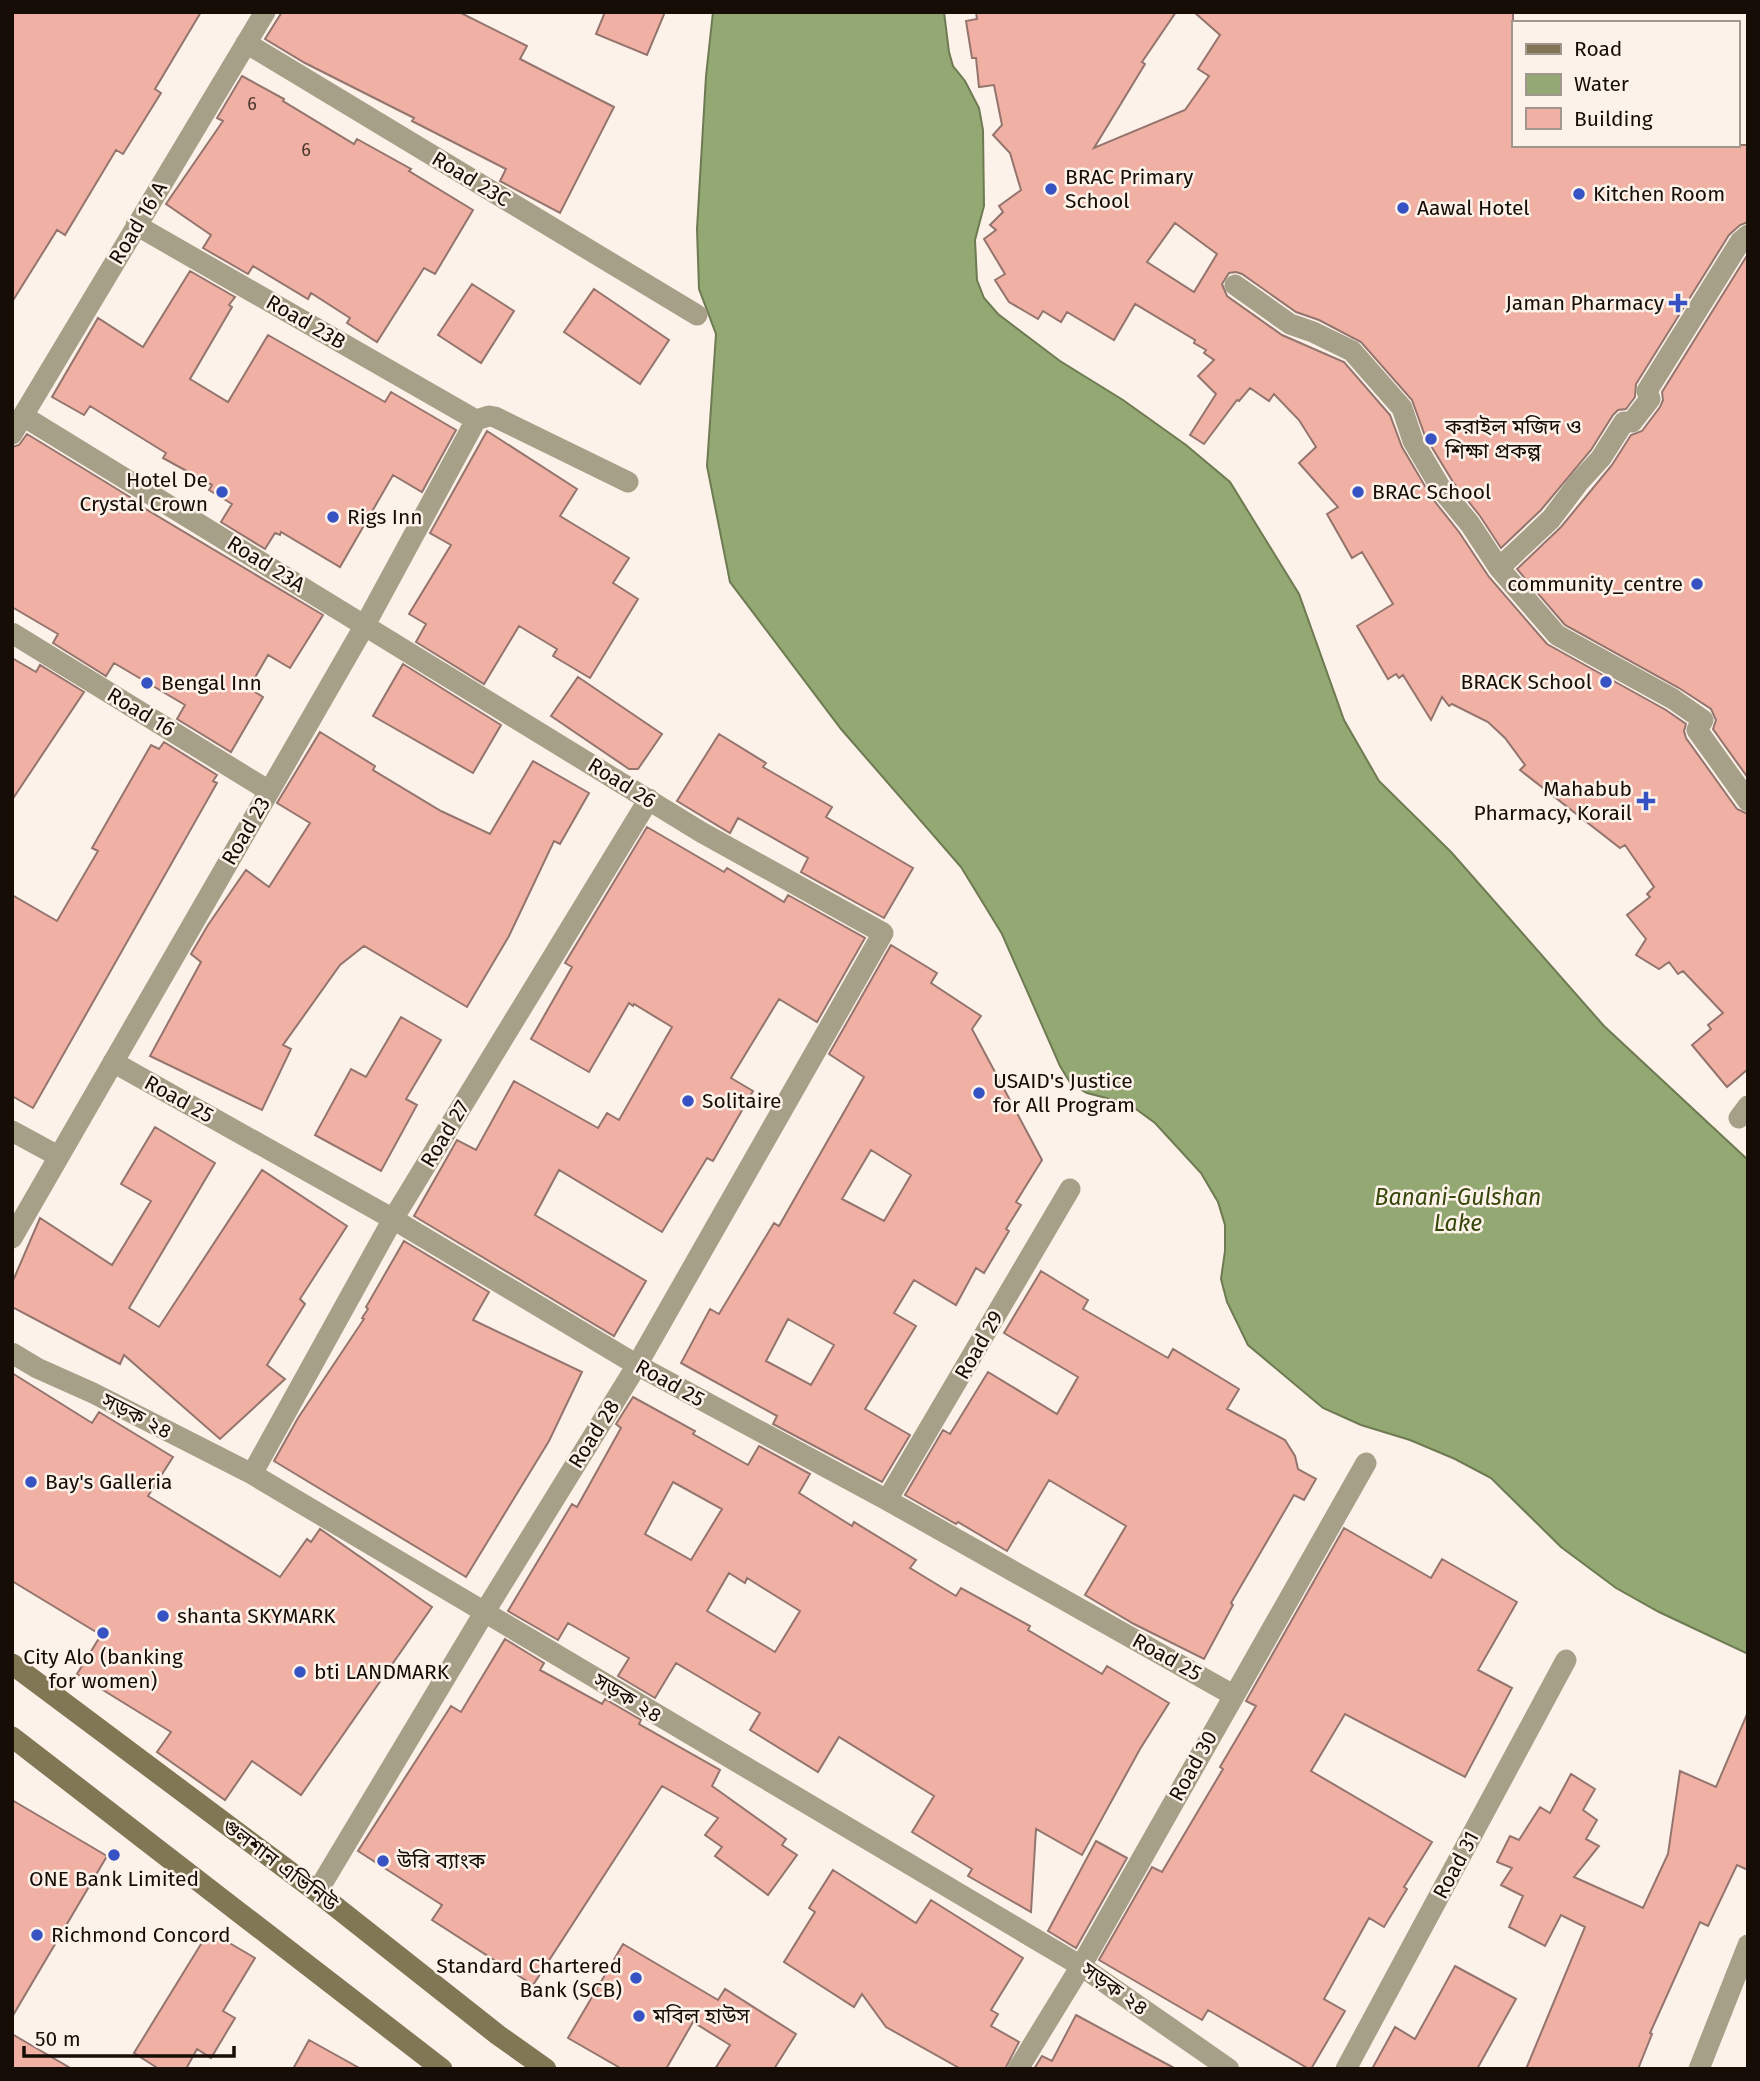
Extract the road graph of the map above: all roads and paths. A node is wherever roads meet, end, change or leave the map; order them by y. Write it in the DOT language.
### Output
graph roads {
  1 [pos="264,12"];
  2 [pos="246,43"];
  3 [pos="136,225"];
  4 [pos="1748,235"];
  5 [pos="1235,285"];
  6 [pos="697,315"];
  7 [pos="476,420"];
  8 [pos="18,425"];
  9 [pos="628,482"];
  10 [pos="1499,568"];
  11 [pos="365,625"];
  12 [pos="12,633"];
  13 [pos="270,791"];
  14 [pos="649,800"];
  15 [pos="1748,801"];
  16 [pos="883,933"];
  17 [pos="113,1062"];
  18 [pos="12,1131"];
  19 [pos="58,1156"];
  20 [pos="1070,1189"];
  21 [pos="393,1219"];
  22 [pos="12,1238"];
  23 [pos="12,1353"];
  24 [pos="636,1365"];
  25 [pos="1366,1463"];
  26 [pos="252,1474"];
  27 [pos="887,1500"];
  28 [pos="484,1613"];
  29 [pos="1566,1660"];
  30 [pos="12,1664"];
  31 [pos="1233,1695"];
  32 [pos="12,1737"];
  33 [pos="317,1892"];
  34 [pos="1748,1945"];
  35 [pos="1081,1966"];
  36 [pos="442,2069"];
  37 [pos="545,2069"];
  38 [pos="1018,2069"];
  39 [pos="1229,2069"];
  40 [pos="1346,2069"];
  41 [pos="1699,2069"];
  1 -- 2 [label="street, Road 16 A"];
  2 -- 3 [label="street, Road 16 A"];
  2 -- 6 [label="street, Road 23C"];
  3 -- 7 [label="street, Road 23B"];
  3 -- 8 [label="street, Road 16 A"];
  4 -- 10 [label="street"];
  5 -- 10 [label="street"];
  7 -- 9 [label="street"];
  7 -- 11 [label="street, Road 23"];
  8 -- 11 [label="street, Road 23A"];
  10 -- 15 [label="street"];
  11 -- 13 [label="street, Road 23"];
  11 -- 14 [label="street, Road 26"];
  12 -- 13 [label="street, Road 16"];
  13 -- 17 [label="street, Road 23"];
  14 -- 16 [label="street, Road 26"];
  14 -- 21 [label="street, Road 27"];
  16 -- 24 [label="street, Road 28"];
  17 -- 19 [label="street, Road 23"];
  17 -- 21 [label="street, Road 25"];
  18 -- 19 [label="street"];
  19 -- 22 [label="street, Road 23"];
  20 -- 27 [label="street, Road 29"];
  21 -- 24 [label="street, Road 25"];
  21 -- 26 [label="street, Road 27"];
  23 -- 26 [label="street, সড়ক ২৪"];
  24 -- 27 [label="street, Road 25"];
  24 -- 28 [label="street, Road 28"];
  25 -- 31 [label="street, Road 30"];
  26 -- 28 [label="street, সড়ক ২৪"];
  27 -- 31 [label="street, Road 25"];
  28 -- 33 [label="street, Road 28"];
  28 -- 35 [label="street, সড়ক ২৪"];
  29 -- 40 [label="street, Road 31"];
  30 -- 33 [label="main road, গুলশান এভিনিউ"];
  31 -- 35 [label="street, Road 30"];
  32 -- 36 [label="main road"];
  33 -- 37 [label="main road, গুলশান এভিনিউ"];
  34 -- 41 [label="street"];
  35 -- 38 [label="street, Road 30"];
  35 -- 39 [label="street, সড়ক ২৪"];
}
